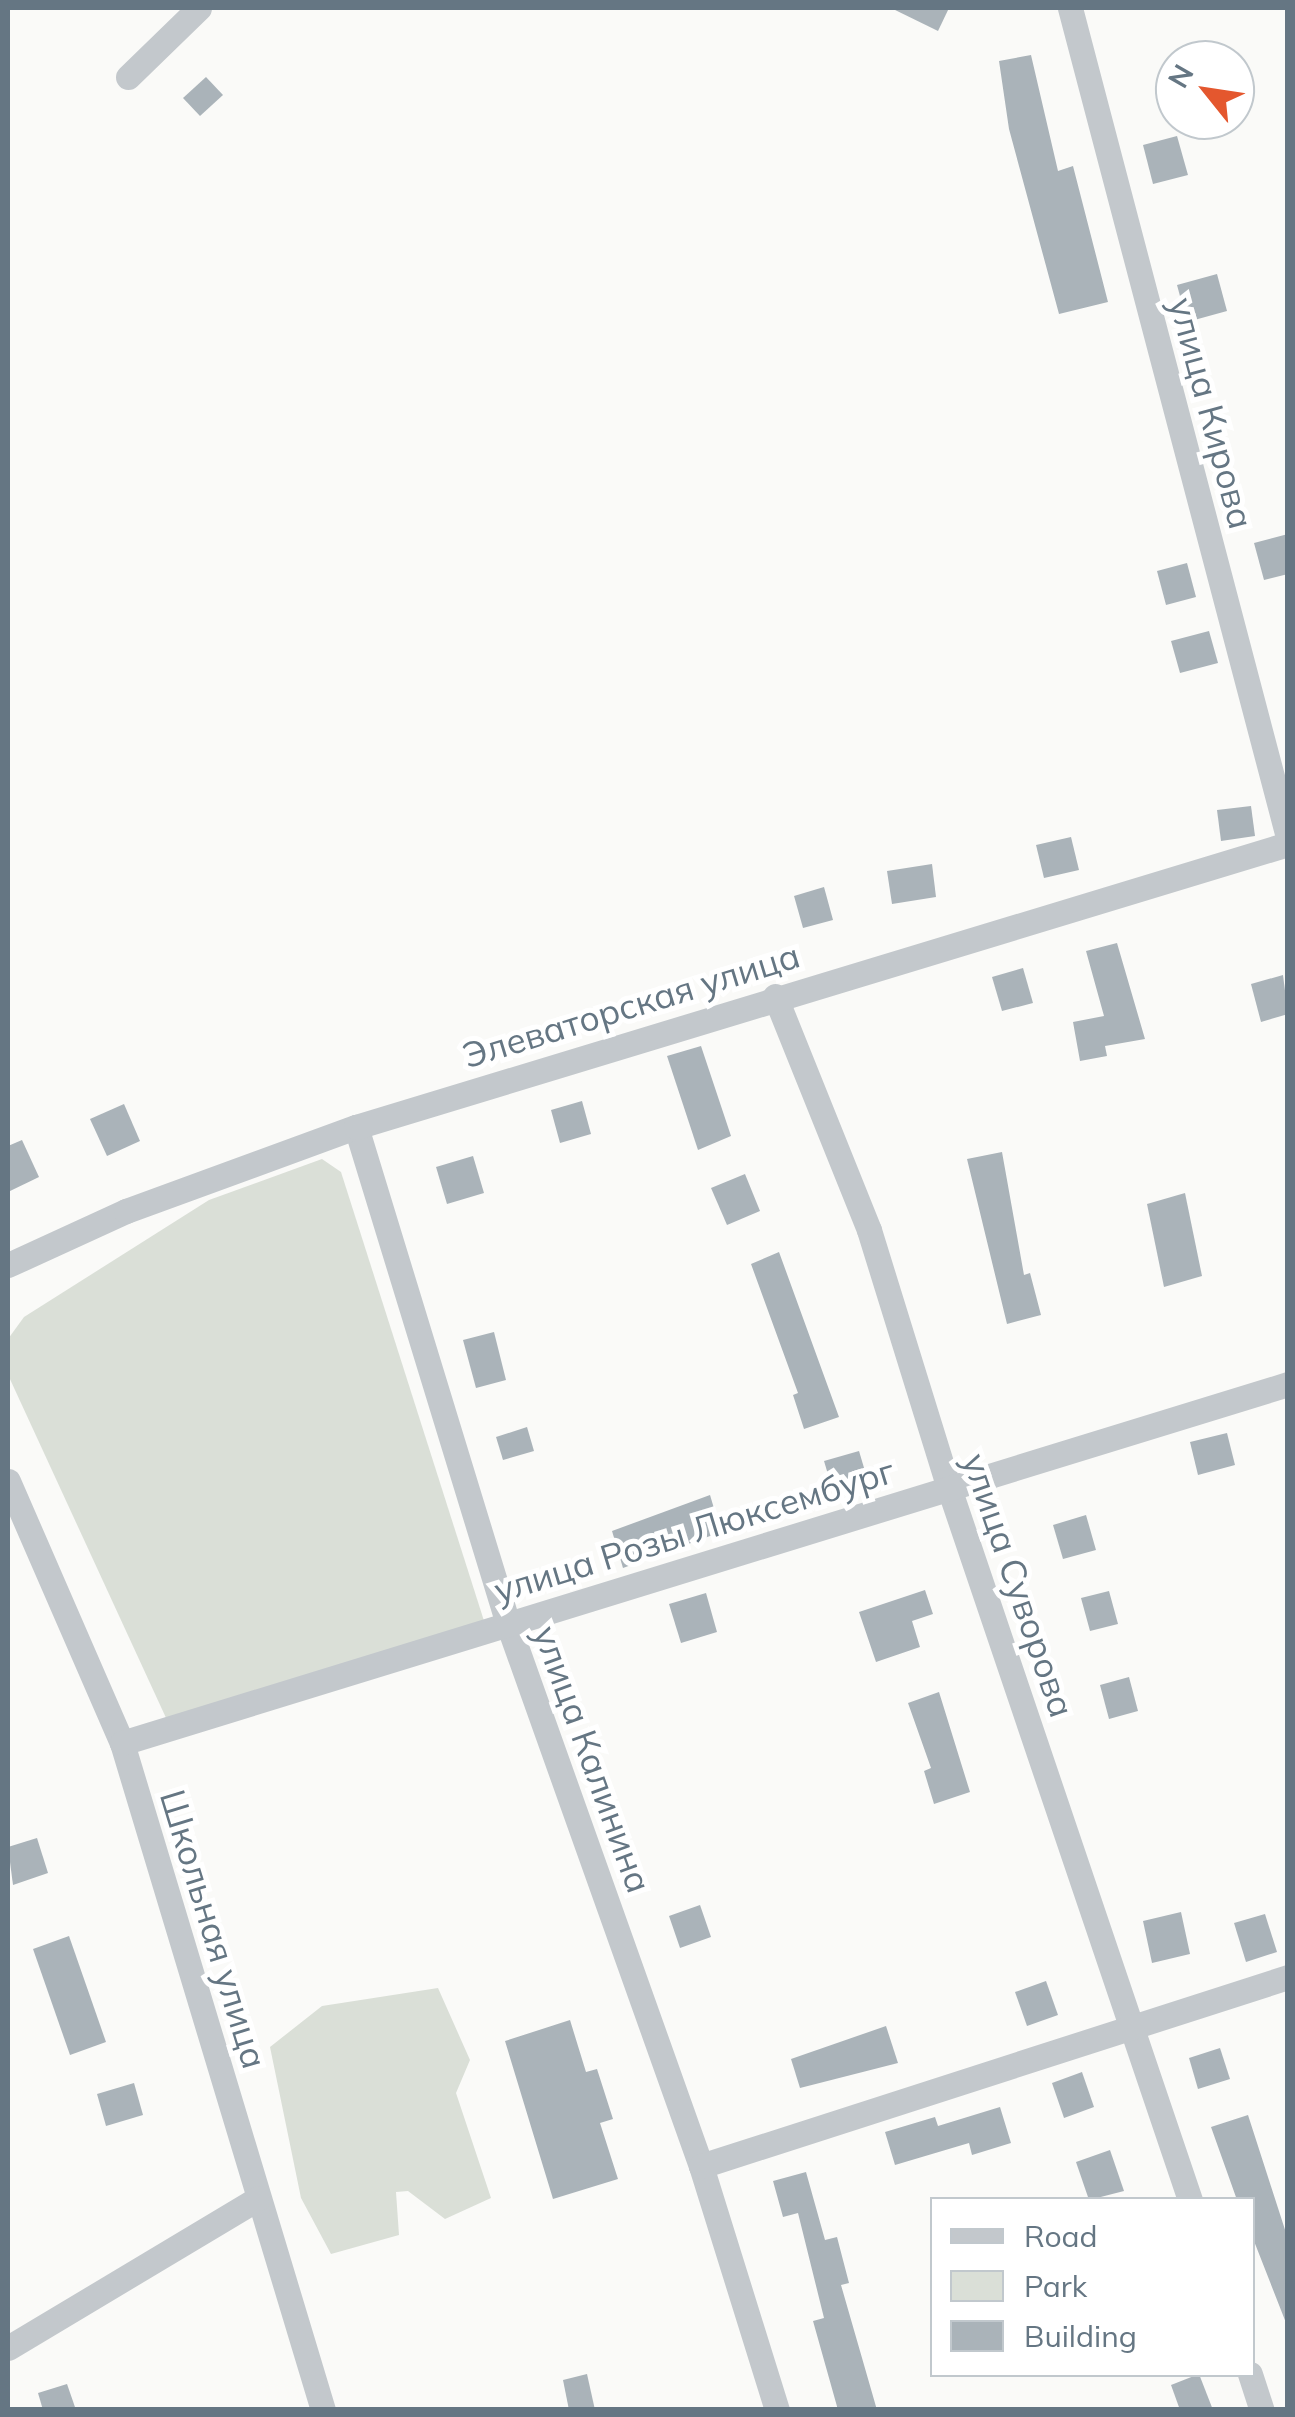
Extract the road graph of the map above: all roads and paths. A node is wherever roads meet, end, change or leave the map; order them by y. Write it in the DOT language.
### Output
graph roads {
  1 [pos="198,8"];
  2 [pos="1070,8"];
  3 [pos="128,78"];
  4 [pos="1288,841"];
  5 [pos="776,996"];
  6 [pos="356,1127"];
  7 [pos="8,1266"];
  8 [pos="1288,1384"];
  9 [pos="8,1481"];
  10 [pos="948,1488"];
  11 [pos="508,1624"];
  12 [pos="122,1743"];
  13 [pos="1288,1977"];
  14 [pos="1130,2024"];
  15 [pos="701,2166"];
  16 [pos="1189,2197"];
  17 [pos="259,2198"];
  18 [pos="8,2348"];
  19 [pos="1251,2377"];
  20 [pos="323,2410"];
  21 [pos="777,2410"];
  22 [pos="1262,2410"];
  1 -- 3 [label="street"];
  2 -- 4 [label="street, улица Кирова"];
  4 -- 5 [label="street, Элеваторская улица"];
  5 -- 6 [label="street, Элеваторская улица"];
  5 -- 10 [label="street, улица Суворова"];
  6 -- 7 [label="street, Элеваторская улица"];
  6 -- 11 [label="street, улица Калинина"];
  8 -- 10 [label="street, улица Розы Люксембург"];
  9 -- 12 [label="street, Школьная улица"];
  10 -- 11 [label="street, улица Розы Люксембург"];
  10 -- 14 [label="street, улица Суворова"];
  11 -- 12 [label="street, улица Розы Люксембург"];
  11 -- 15 [label="street, улица Калинина"];
  12 -- 17 [label="street, Школьная улица"];
  13 -- 14 [label="street"];
  14 -- 15 [label="street"];
  14 -- 16 [label="street, улица Суворова"];
  15 -- 21 [label="street, улица Калинина"];
  17 -- 18 [label="street"];
  17 -- 20 [label="street, Школьная улица"];
  19 -- 22 [label="street"];
}
